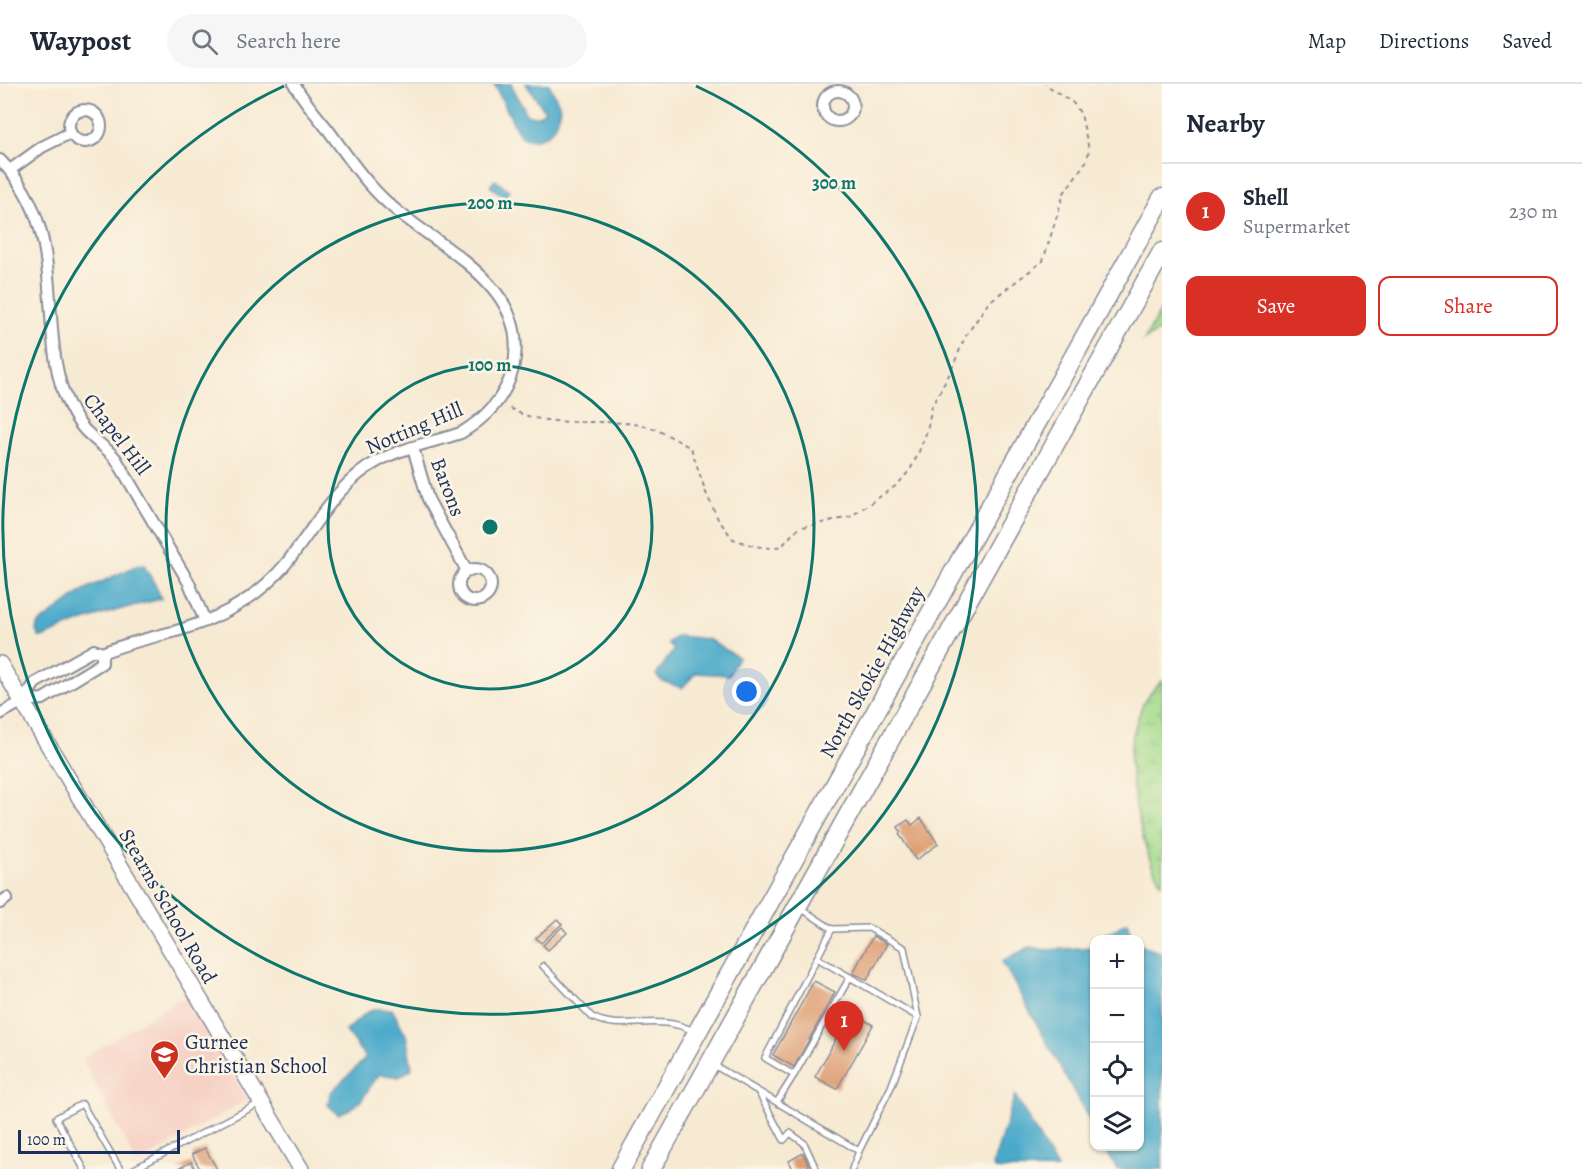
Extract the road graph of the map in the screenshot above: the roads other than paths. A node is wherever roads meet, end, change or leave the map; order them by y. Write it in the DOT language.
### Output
graph roads {
  1 [pos="294,84"];
  2 [pos="70,133"];
  3 [pos="0,160"];
  4 [pos="10,170"];
  5 [pos="1162,198"];
  6 [pos="1162,252"];
  7 [pos="413,448"];
  8 [pos="467,571"];
  9 [pos="205,621"];
  10 [pos="102,653"];
  11 [pos="0,664"];
  12 [pos="23,701"];
  13 [pos="0,714"];
  14 [pos="798,906"];
  15 [pos="832,929"];
  16 [pos="817,958"];
  17 [pos="543,966"];
  18 [pos="850,977"];
  19 [pos="918,1017"];
  20 [pos="697,1033"];
  21 [pos="710,1063"];
  22 [pos="794,1075"];
  23 [pos="758,1092"];
  24 [pos="260,1102"];
  25 [pos="777,1102"];
  26 [pos="859,1151"];
  27 [pos="84,1169"];
  28 [pos="120,1169"];
  29 [pos="134,1169"];
  30 [pos="301,1169"];
  31 [pos="621,1169"];
  32 [pos="651,1169"];
  33 [pos="816,1169"];
  34 [pos="852,1169"];
  1 -- 7 [label="street, Notting Hill"];
  2 -- 4 [label="street"];
  3 -- 4 [label="street, Chapel Hill"];
  4 -- 9 [label="street, Chapel Hill"];
  5 -- 20 [label="highway, North Skokie Highway"];
  6 -- 14 [label="highway"];
  7 -- 8 [label="street, Barons"];
  7 -- 9 [label="street, Notting Hill"];
  9 -- 10 [label="street, Notting Hill"];
  10 -- 12 [label="street, Notting Hill"];
  10 -- 12 [label="street, Notting Hill"];
  11 -- 12 [label="main road, Stearns School Road"];
  12 -- 13 [label="street"];
  12 -- 24 [label="main road, Stearns School Road"];
  14 -- 15 [label="lane"];
  14 -- 21 [label="highway"];
  15 -- 16 [label="lane"];
  15 -- 19 [label="lane"];
  16 -- 18 [label="lane"];
  16 -- 22 [label="lane"];
  17 -- 20 [label="lane"];
  18 -- 19 [label="lane"];
  18 -- 22 [label="lane"];
  19 -- 26 [label="lane"];
  20 -- 31 [label="highway, North Skokie Highway"];
  21 -- 23 [label="lane"];
  21 -- 32 [label="highway"];
  22 -- 25 [label="lane"];
  23 -- 25 [label="lane"];
  23 -- 33 [label="lane"];
  24 -- 29 [label="lane"];
  24 -- 30 [label="main road, Stearns School Road"];
  25 -- 26 [label="lane"];
  26 -- 34 [label="lane"];
  27 -- 28 [label="lane"];
}
